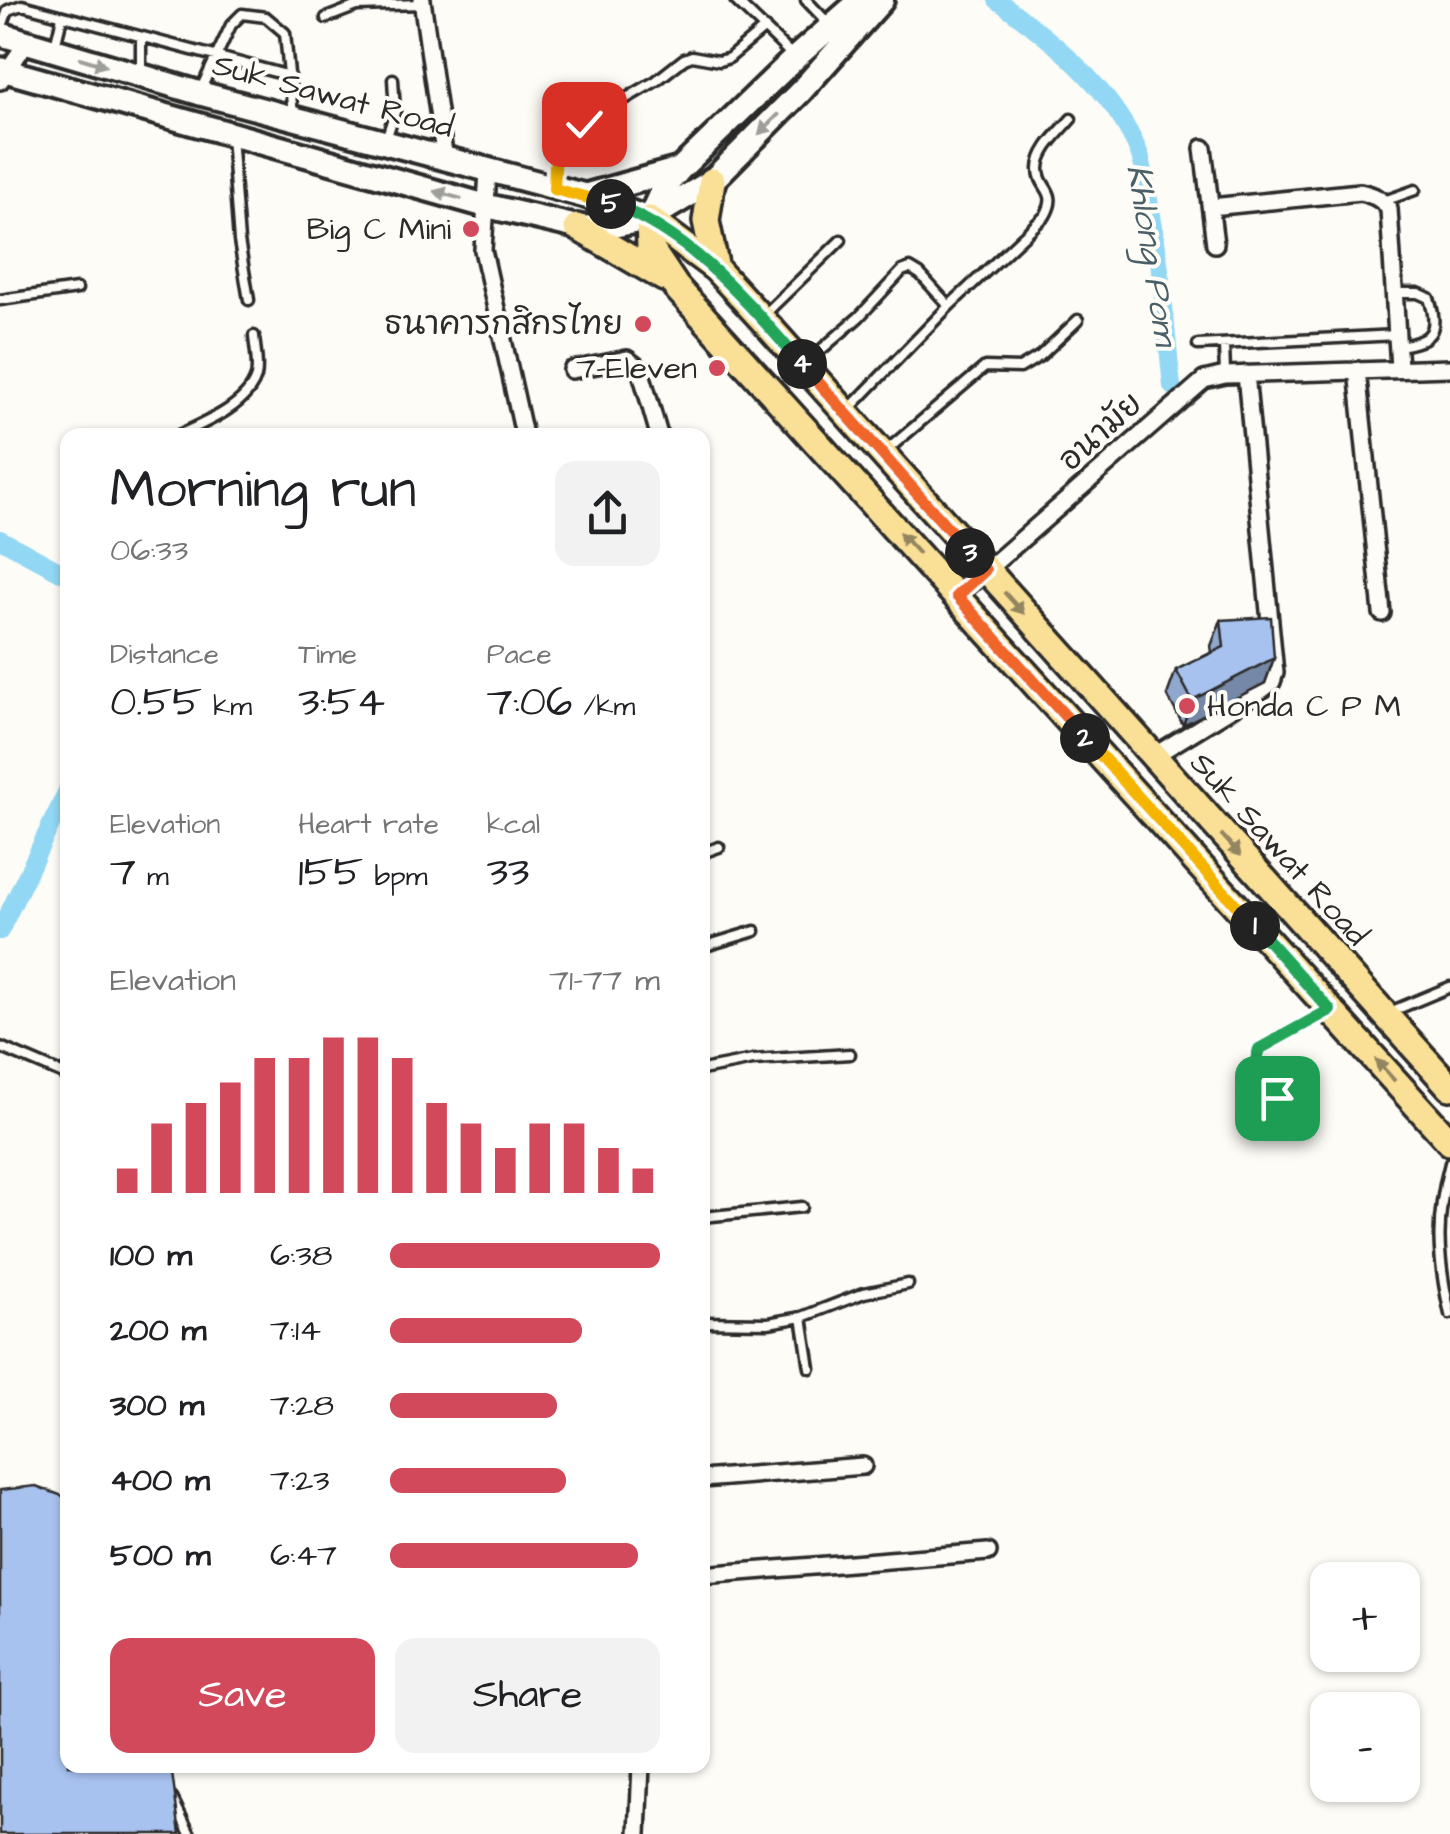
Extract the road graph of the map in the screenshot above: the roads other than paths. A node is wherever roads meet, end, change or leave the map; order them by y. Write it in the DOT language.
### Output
graph roads {
  1 [pos="244,0"];
  2 [pos="734,0"];
  3 [pos="806,0"];
  4 [pos="862,0"];
  5 [pos="882,0"];
  6 [pos="422,2"];
  7 [pos="242,14"];
  8 [pos="62,17"];
  9 [pos="326,18"];
  10 [pos="831,26"];
  11 [pos="764,28"];
  12 [pos="0,33"];
  13 [pos="140,38"];
  14 [pos="27,42"];
  15 [pos="54,51"];
  16 [pos="216,56"];
  17 [pos="788,65"];
  18 [pos="2,74"];
  19 [pos="290,76"];
  20 [pos="142,77"];
  21 [pos="393,79"];
  22 [pos="801,91"];
  23 [pos="199,93"];
  24 [pos="1071,118"];
  25 [pos="294,119"];
  26 [pos="230,134"];
  27 [pos="384,144"];
  28 [pos="1203,148"];
  29 [pos="444,160"];
  30 [pos="680,169"];
  31 [pos="488,172"];
  32 [pos="712,181"];
  33 [pos="554,189"];
  34 [pos="1415,190"];
  35 [pos="584,195"];
  36 [pos="1384,202"];
  37 [pos="484,205"];
  38 [pos="1211,207"];
  39 [pos="649,219"];
  40 [pos="577,227"];
  41 [pos="841,240"];
  42 [pos="1215,244"];
  43 [pos="716,269"];
  44 [pos="676,286"];
  45 [pos="77,290"];
  46 [pos="1394,293"];
  47 [pos="0,300"];
  48 [pos="248,300"];
  49 [pos="948,306"];
  50 [pos="761,318"];
  51 [pos="1078,320"];
  52 [pos="254,336"];
  53 [pos="1397,340"];
  54 [pos="1224,344"];
  55 [pos="1198,345"];
  56 [pos="803,365"];
  57 [pos="1399,368"];
  58 [pos="1450,368"];
  59 [pos="572,370"];
  60 [pos="1357,370"];
  61 [pos="1246,374"];
  62 [pos="1225,375"];
  63 [pos="845,413"];
  64 [pos="194,428"];
  65 [pos="522,428"];
  66 [pos="657,428"];
  67 [pos="882,454"];
  68 [pos="985,570"];
  69 [pos="957,596"];
  70 [pos="1382,613"];
  71 [pos="1152,757"];
  72 [pos="719,847"];
  73 [pos="710,850"];
  74 [pos="755,931"];
  75 [pos="710,945"];
  76 [pos="1450,987"];
  77 [pos="1330,1010"];
  78 [pos="1385,1014"];
  79 [pos="0,1047"];
  80 [pos="850,1054"];
  81 [pos="710,1068"];
  82 [pos="60,1073"];
  83 [pos="1450,1087"];
  84 [pos="1306,1127"];
  85 [pos="1450,1142"];
  86 [pos="1450,1163"];
  87 [pos="802,1207"];
  88 [pos="710,1216"];
  89 [pos="908,1284"];
  90 [pos="1450,1314"];
  91 [pos="802,1317"];
  92 [pos="710,1322"];
  93 [pos="810,1368"];
  94 [pos="864,1466"];
  95 [pos="710,1478"];
  96 [pos="988,1552"];
  97 [pos="710,1574"];
  98 [pos="641,1773"];
  99 [pos="169,1792"];
  100 [pos="190,1834"];
  101 [pos="638,1834"];
  1 -- 7 [label="lane"];
  2 -- 11 [label="lane"];
  3 -- 10 [label="lane"];
  4 -- 10 [label="main road"];
  5 -- 22 [label="main road, Suk Sawat Road"];
  6 -- 9 [label="lane"];
  6 -- 29 [label="street"];
  7 -- 16 [label="lane"];
  7 -- 19 [label="lane"];
  8 -- 12 [label="lane"];
  8 -- 13 [label="lane"];
  8 -- 15 [label="lane"];
  10 -- 17 [label="main road"];
  11 -- 17 [label="lane"];
  11 -- 33 [label="lane"];
  12 -- 14 [label="main road, Suk Sawat Road"];
  13 -- 16 [label="lane"];
  13 -- 20 [label="lane"];
  14 -- 15 [label="main road, Suk Sawat Road"];
  14 -- 18 [label="street"];
  15 -- 20 [label="main road, Suk Sawat Road, one-way"];
  16 -- 19 [label="lane"];
  16 -- 23 [label="lane"];
  17 -- 22 [label="main road"];
  17 -- 30 [label="main road"];
  18 -- 26 [label="main road, Suk Sawat Road"];
  19 -- 25 [label="lane"];
  20 -- 23 [label="main road, Suk Sawat Road"];
  21 -- 27 [label="lane"];
  22 -- 32 [label="main road, Suk Sawat Road, one-way"];
  23 -- 25 [label="main road, Suk Sawat Road"];
  24 -- 49 [label="lane"];
  25 -- 27 [label="main road, Suk Sawat Road"];
  37 -- 26 [label="main road, Suk Sawat Road, one-way"];
  26 -- 48 [label="lane"];
  27 -- 29 [label="main road, Suk Sawat Road"];
  28 -- 38 [label="street"];
  29 -- 31 [label="main road, Suk Sawat Road"];
  30 -- 35 [label="main road"];
  30 -- 39 [label="main road"];
  31 -- 33 [label="main road, Suk Sawat Road"];
  31 -- 37 [label="street"];
  32 -- 39 [label="main road, Suk Sawat Road"];
  32 -- 43 [label="main road"];
  33 -- 35 [label="main road, Suk Sawat Road"];
  34 -- 36 [label="lane"];
  35 -- 39 [label="main road, Suk Sawat Road"];
  36 -- 38 [label="street"];
  36 -- 46 [label="street"];
  37 -- 40 [label="main road, Suk Sawat Road"];
  37 -- 65 [label="street"];
  38 -- 42 [label="street"];
  39 -- 40 [label="main road, Suk Sawat Road"];
  39 -- 43 [label="main road, Suk Sawat Road"];
  39 -- 44 [label="main road"];
  40 -- 44 [label="main road"];
  41 -- 50 [label="lane"];
  43 -- 50 [label="main road, Suk Sawat Road"];
  69 -- 44 [label="main road, one-way"];
  45 -- 47 [label="lane"];
  46 -- 53 [label="street"];
  46 -- 53 [label="lane"];
  49 -- 56 [label="lane"];
  49 -- 63 [label="lane"];
  50 -- 56 [label="main road, Suk Sawat Road"];
  51 -- 67 [label="lane"];
  52 -- 64 [label="lane"];
  53 -- 54 [label="lane"];
  53 -- 57 [label="street"];
  54 -- 55 [label="lane"];
  54 -- 62 [label="lane"];
  56 -- 63 [label="main road, Suk Sawat Road"];
  57 -- 58 [label="street, อนามัย"];
  57 -- 60 [label="street, อนามัย"];
  59 -- 66 [label="street"];
  60 -- 61 [label="street, อนามัย"];
  60 -- 70 [label="street"];
  61 -- 62 [label="street, อนามัย"];
  61 -- 71 [label="street"];
  62 -- 68 [label="street, อนามัย"];
  63 -- 67 [label="main road, Suk Sawat Road"];
  67 -- 68 [label="main road, Suk Sawat Road"];
  68 -- 69 [label="street, อนามัย"];
  68 -- 71 [label="main road, Suk Sawat Road, one-way"];
  69 -- 77 [label="main road"];
  71 -- 78 [label="main road, Suk Sawat Road, one-way"];
  72 -- 73 [label="lane"];
  74 -- 75 [label="lane"];
  76 -- 78 [label="lane"];
  77 -- 84 [label="lane"];
  85 -- 77 [label="main road, one-way"];
  78 -- 83 [label="main road, Suk Sawat Road"];
  79 -- 82 [label="lane"];
  80 -- 81 [label="lane"];
  86 -- 90 [label="lane"];
  87 -- 88 [label="lane"];
  89 -- 91 [label="lane"];
  91 -- 92 [label="lane"];
  91 -- 93 [label="lane"];
  94 -- 95 [label="street"];
  96 -- 97 [label="street"];
  98 -- 101 [label="street"];
  99 -- 100 [label="lane"];
}
